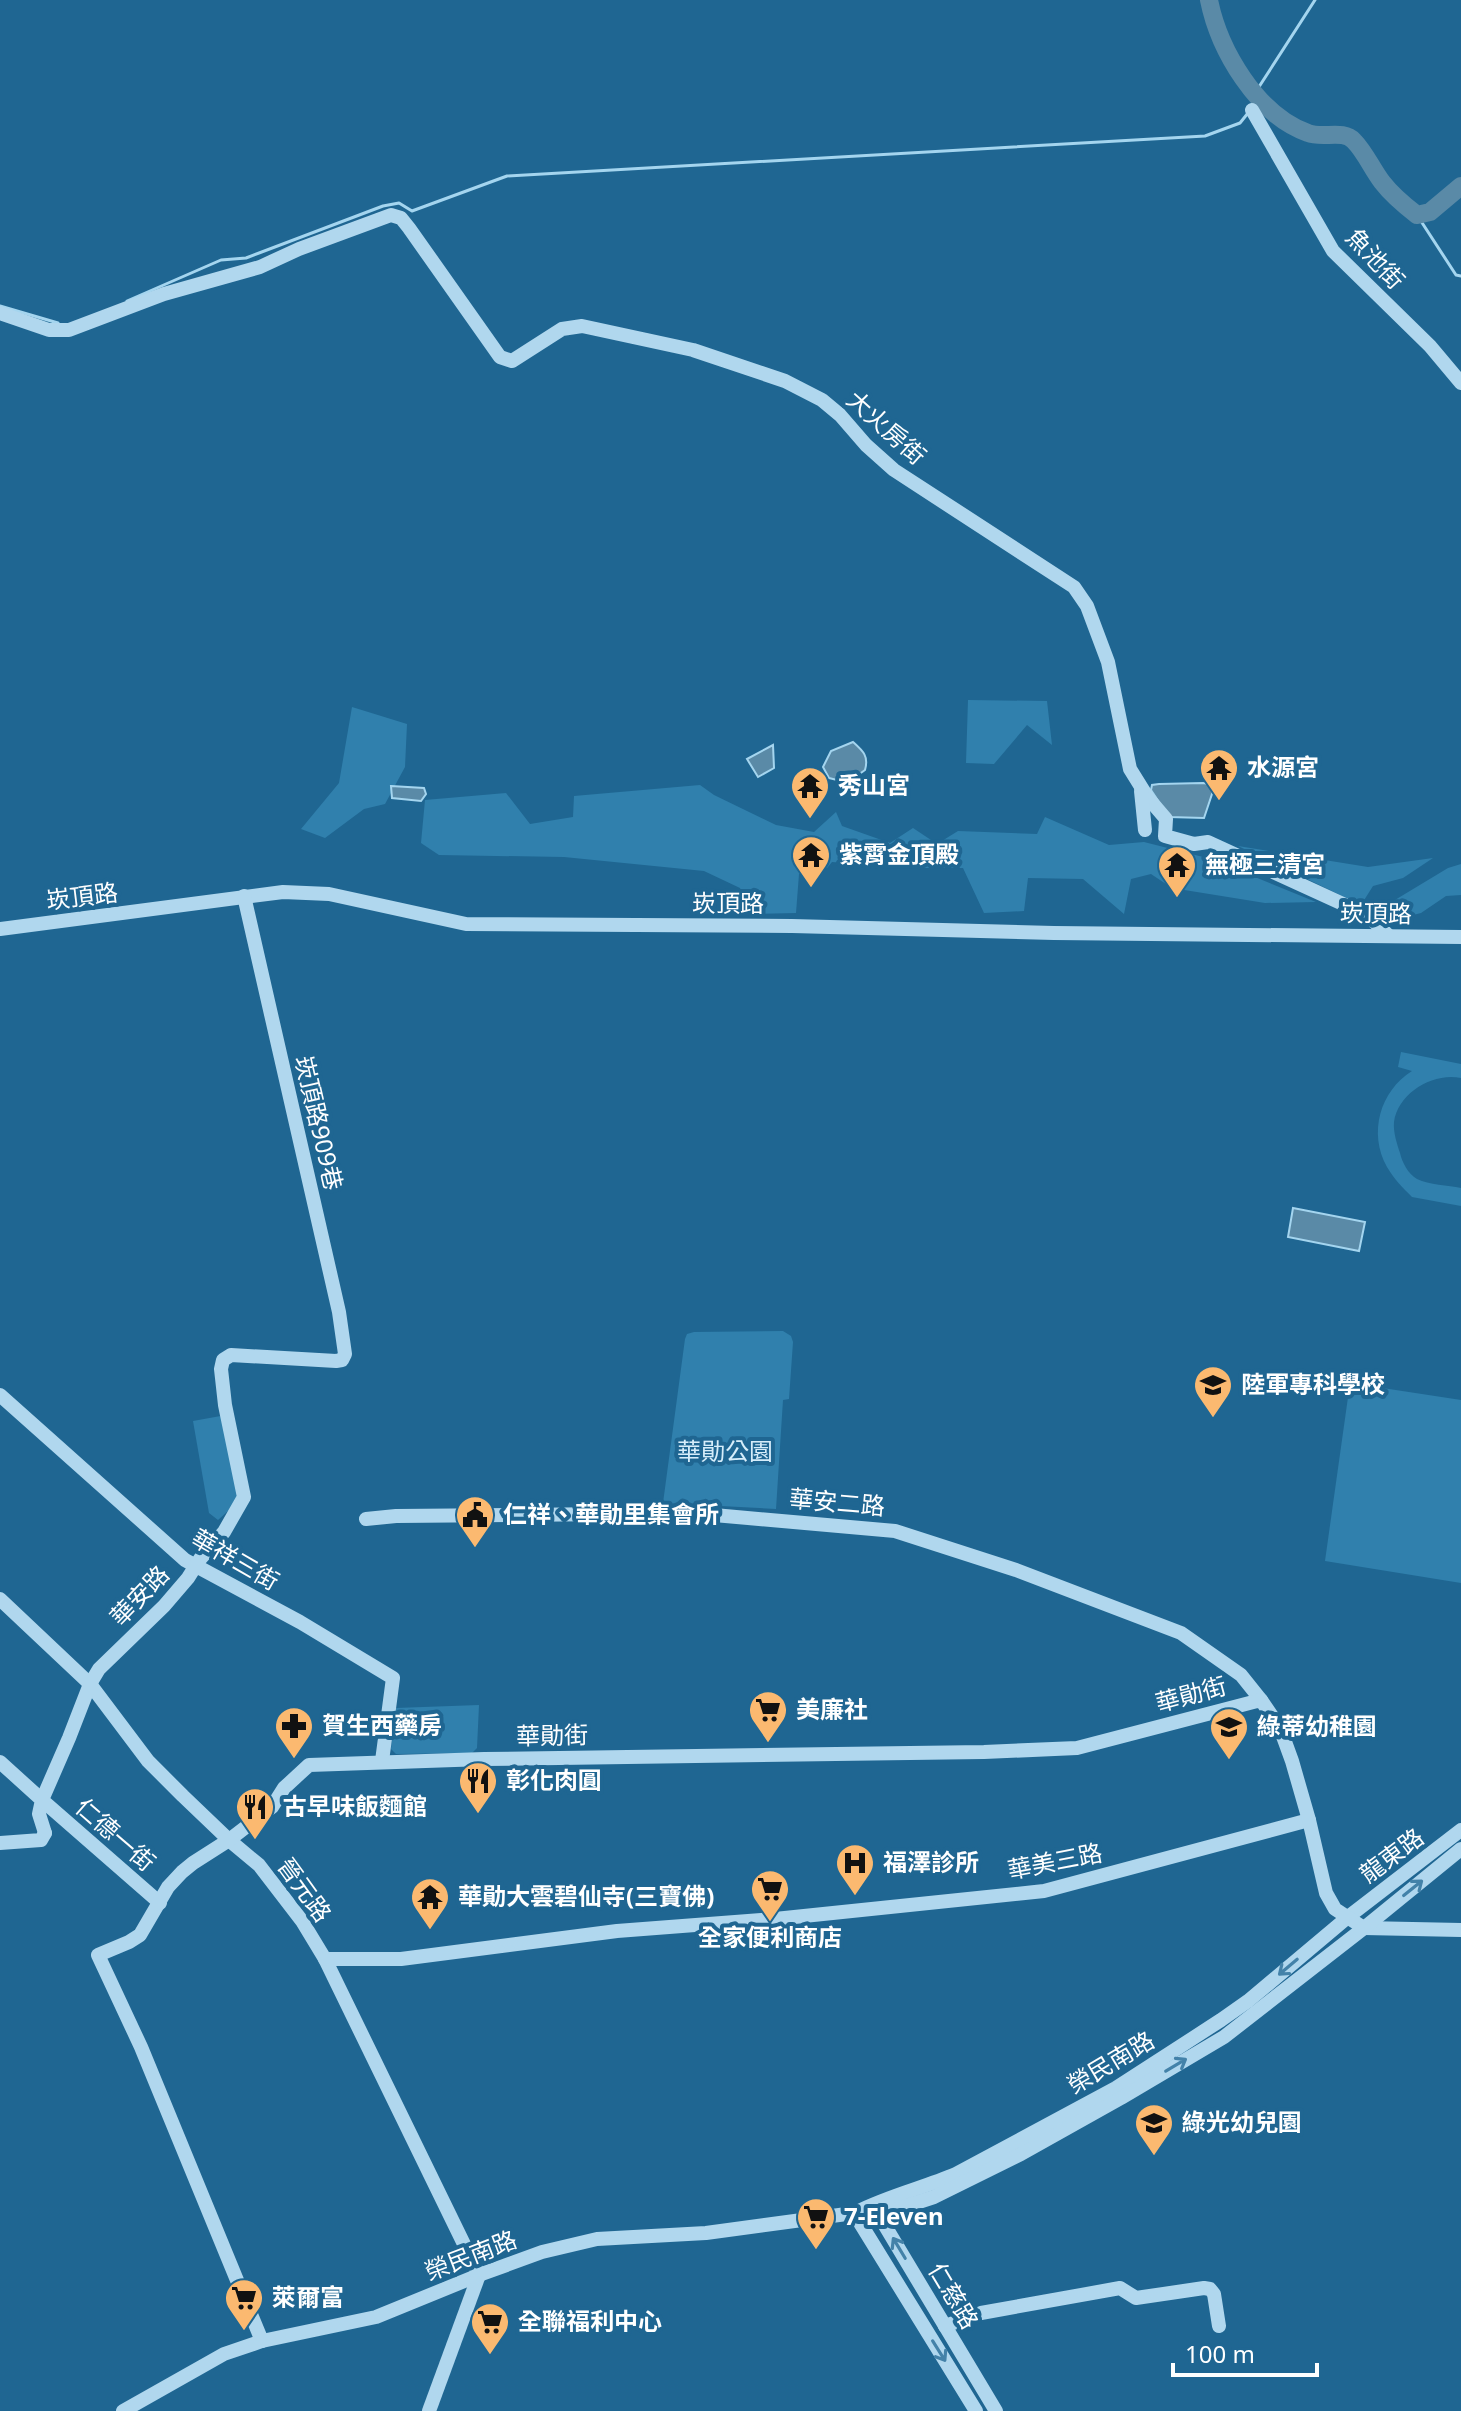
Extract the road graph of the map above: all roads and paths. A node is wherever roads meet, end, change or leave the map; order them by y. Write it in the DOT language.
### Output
graph roads {
  1 [pos="1252,110"];
  2 [pos="0,313"];
  3 [pos="1461,383"];
  4 [pos="1141,786"];
  5 [pos="1145,830"];
  6 [pos="244,896"];
  7 [pos="0,929"];
  8 [pos="1389,936"];
  9 [pos="1461,937"];
  10 [pos="0,1395"];
  11 [pos="244,1497"];
  12 [pos="366,1519"];
  13 [pos="196,1565"];
  14 [pos="2,1606"];
  15 [pos="90,1684"];
  16 [pos="1261,1700"];
  17 [pos="382,1761"];
  18 [pos="0,1762"];
  19 [pos="42,1800"];
  20 [pos="1309,1820"];
  21 [pos="1461,1830"];
  22 [pos="45,1833"];
  23 [pos="0,1834"];
  24 [pos="229,1840"];
  25 [pos="0,1843"];
  26 [pos="1461,1849"];
  27 [pos="160,1903"];
  28 [pos="1348,1917"];
  29 [pos="1364,1928"];
  30 [pos="1461,1930"];
  31 [pos="325,1959"];
  32 [pos="1118,2093"];
  33 [pos="875,2209"];
  34 [pos="854,2213"];
  35 [pos="479,2275"];
  36 [pos="945,2326"];
  37 [pos="1219,2326"];
  38 [pos="262,2341"];
  39 [pos="123,2411"];
  40 [pos="429,2411"];
  41 [pos="976,2411"];
  42 [pos="996,2411"];
  1 -- 3 [label="street, 魚池街"];
  2 -- 4 [label="street, 大火房街"];
  4 -- 5 [label="street"];
  4 -- 8 [label="street, 大火房街"];
  6 -- 7 [label="street, 崁頂路"];
  6 -- 8 [label="street, 崁頂路"];
  6 -- 11 [label="street, 崁頂路909巷"];
  8 -- 9 [label="street, 崁頂路"];
  10 -- 13 [label="street, 華祥三街"];
  11 -- 13 [label="street, 華安路"];
  12 -- 16 [label="street, 華安二路"];
  13 -- 15 [label="street, 華安路"];
  13 -- 17 [label="street, 華祥三街"];
  14 -- 15 [label="street, 晉元路"];
  15 -- 19 [label="street, 仁德一街"];
  15 -- 24 [label="street, 晉元路"];
  16 -- 17 [label="street, 華勛街"];
  16 -- 20 [label="street, 華勛街"];
  17 -- 24 [label="street, 華勛街"];
  18 -- 19 [label="street, 仁德一街"];
  19 -- 22 [label="street, 仁德一街"];
  19 -- 27 [label="street, 仁德一街"];
  20 -- 28 [label="street, 華勛街"];
  20 -- 31 [label="street, 華美三路"];
  21 -- 28 [label="street, 龍東路"];
  22 -- 23 [label="street"];
  22 -- 25 [label="street"];
  24 -- 27 [label="street, 華勛街"];
  24 -- 31 [label="street, 晉元路"];
  29 -- 26 [label="street, 龍東路, one-way"];
  27 -- 38 [label="street, 華勛街"];
  28 -- 29 [label="street"];
  28 -- 32 [label="street, 榮民南路, one-way"];
  29 -- 30 [label="street"];
  32 -- 29 [label="street, 榮民南路, one-way"];
  31 -- 35 [label="street, 晉元路"];
  32 -- 33 [label="street, 榮民南路"];
  33 -- 34 [label="street, 榮民南路"];
  36 -- 33 [label="street, 仁慈路, one-way"];
  34 -- 35 [label="street, 榮民南路"];
  34 -- 41 [label="street, 仁慈路, one-way"];
  35 -- 38 [label="street, 榮民南路"];
  35 -- 40 [label="street"];
  36 -- 37 [label="street"];
  36 -- 42 [label="street, 仁慈路"];
  38 -- 39 [label="street, 榮民南路"];
}
